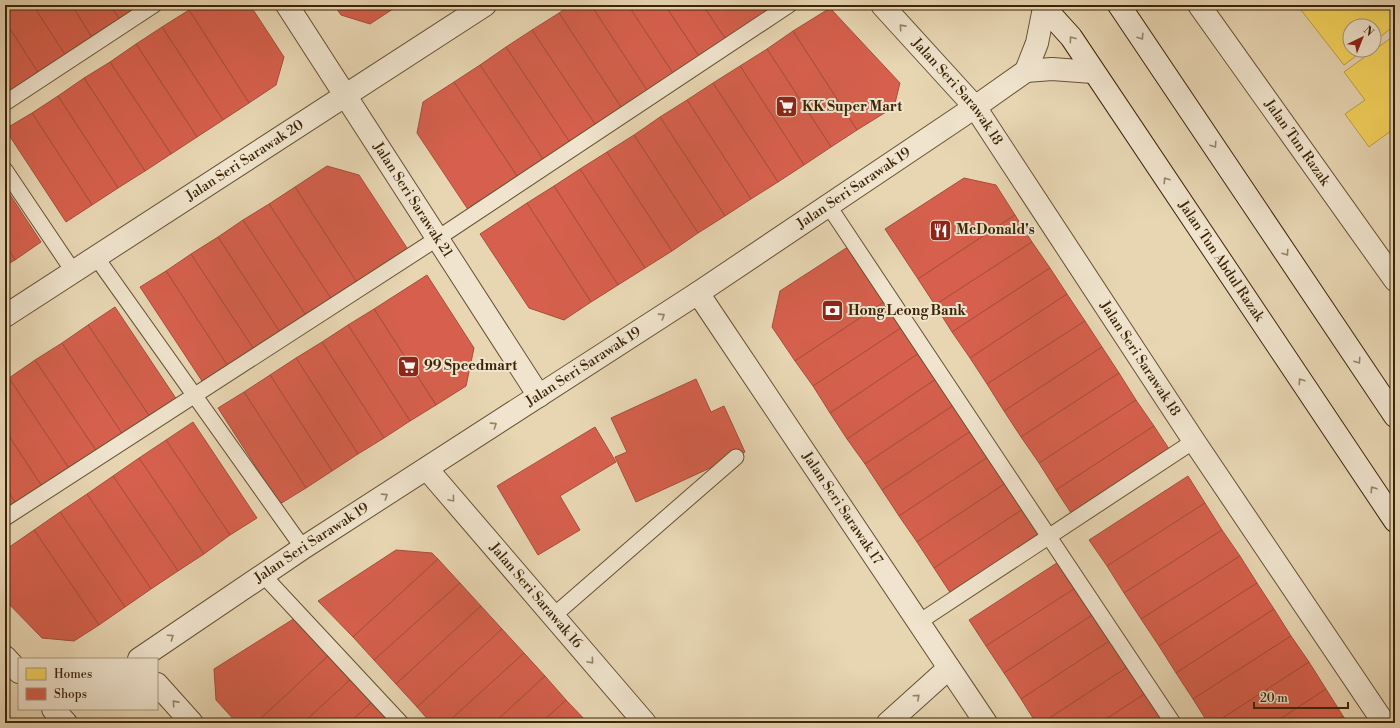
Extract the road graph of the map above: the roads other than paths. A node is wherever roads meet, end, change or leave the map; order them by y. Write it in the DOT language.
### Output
graph roads {
  1 [pos="154,5"];
  2 [pos="287,5"];
  3 [pos="485,5"];
  4 [pos="789,5"];
  5 [pos="882,5"];
  6 [pos="1119,5"];
  7 [pos="1199,5"];
  8 [pos="1043,6"];
  9 [pos="1026,71"];
  10 [pos="1093,72"];
  11 [pos="345,95"];
  12 [pos="5,103"];
  13 [pos="975,107"];
  14 [pos="5,170"];
  15 [pos="828,205"];
  16 [pos="438,238"];
  17 [pos="96,257"];
  18 [pos="73,271"];
  19 [pos="1395,280"];
  20 [pos="698,293"];
  21 [pos="5,316"];
  22 [pos="194,396"];
  23 [pos="539,396"];
  24 [pos="1395,416"];
  25 [pos="1194,441"];
  26 [pos="736,457"];
  27 [pos="426,469"];
  28 [pos="5,518"];
  29 [pos="1395,521"];
  30 [pos="1049,537"];
  31 [pos="303,548"];
  32 [pos="263,575"];
  33 [pos="552,617"];
  34 [pos="919,622"];
  35 [pos="5,657"];
  36 [pos="140,658"];
  37 [pos="949,668"];
  38 [pos="18,671"];
  39 [pos="158,685"];
  40 [pos="192,723"];
  41 [pos="401,723"];
  42 [pos="645,723"];
  43 [pos="888,723"];
  44 [pos="986,723"];
  45 [pos="1173,723"];
  46 [pos="1384,723"];
  1 -- 12 [label="lane"];
  2 -- 11 [label="street, Jalan Seri Sarawak 21"];
  3 -- 11 [label="street, Jalan Seri Sarawak 20"];
  4 -- 16 [label="lane"];
  13 -- 5 [label="street, Jalan Seri Sarawak 18, one-way"];
  6 -- 24 [label="street, one-way"];
  7 -- 19 [label="street, Jalan Tun Razak"];
  8 -- 9 [label="street"];
  10 -- 8 [label="street, Jalan Tun Abdul Razak, one-way"];
  9 -- 10 [label="street"];
  9 -- 13 [label="street, Jalan Seri Sarawak 19"];
  29 -- 10 [label="street, Jalan Tun Abdul Razak, one-way"];
  11 -- 16 [label="street, Jalan Seri Sarawak 21"];
  11 -- 17 [label="street, Jalan Seri Sarawak 20"];
  13 -- 15 [label="street, Jalan Seri Sarawak 19"];
  13 -- 25 [label="street, Jalan Seri Sarawak 18"];
  14 -- 18 [label="lane"];
  15 -- 20 [label="street, Jalan Seri Sarawak 19"];
  15 -- 30 [label="lane"];
  16 -- 22 [label="lane"];
  16 -- 23 [label="street, Jalan Seri Sarawak 21"];
  17 -- 18 [label="street, Jalan Seri Sarawak 20"];
  17 -- 22 [label="lane"];
  18 -- 21 [label="street, Jalan Seri Sarawak 20"];
  23 -- 20 [label="street, Jalan Seri Sarawak 19, one-way"];
  20 -- 34 [label="street, Jalan Seri Sarawak 17"];
  22 -- 28 [label="lane"];
  22 -- 31 [label="lane"];
  27 -- 23 [label="street, Jalan Seri Sarawak 19, one-way"];
  25 -- 30 [label="lane"];
  25 -- 46 [label="street, Jalan Seri Sarawak 18"];
  26 -- 33 [label="lane"];
  31 -- 27 [label="street, Jalan Seri Sarawak 19, one-way"];
  27 -- 33 [label="street, Jalan Seri Sarawak 16, one-way"];
  30 -- 34 [label="lane"];
  30 -- 45 [label="lane"];
  31 -- 32 [label="street, Jalan Seri Sarawak 19"];
  36 -- 32 [label="street, Jalan Seri Sarawak 19, one-way"];
  32 -- 41 [label="lane"];
  33 -- 42 [label="street, Jalan Seri Sarawak 16, one-way"];
  34 -- 37 [label="street, Jalan Seri Sarawak 17"];
  35 -- 38 [label="street"];
  43 -- 37 [label="street, one-way"];
  37 -- 44 [label="street, Jalan Seri Sarawak 17"];
  40 -- 39 [label="street, one-way"];
}
